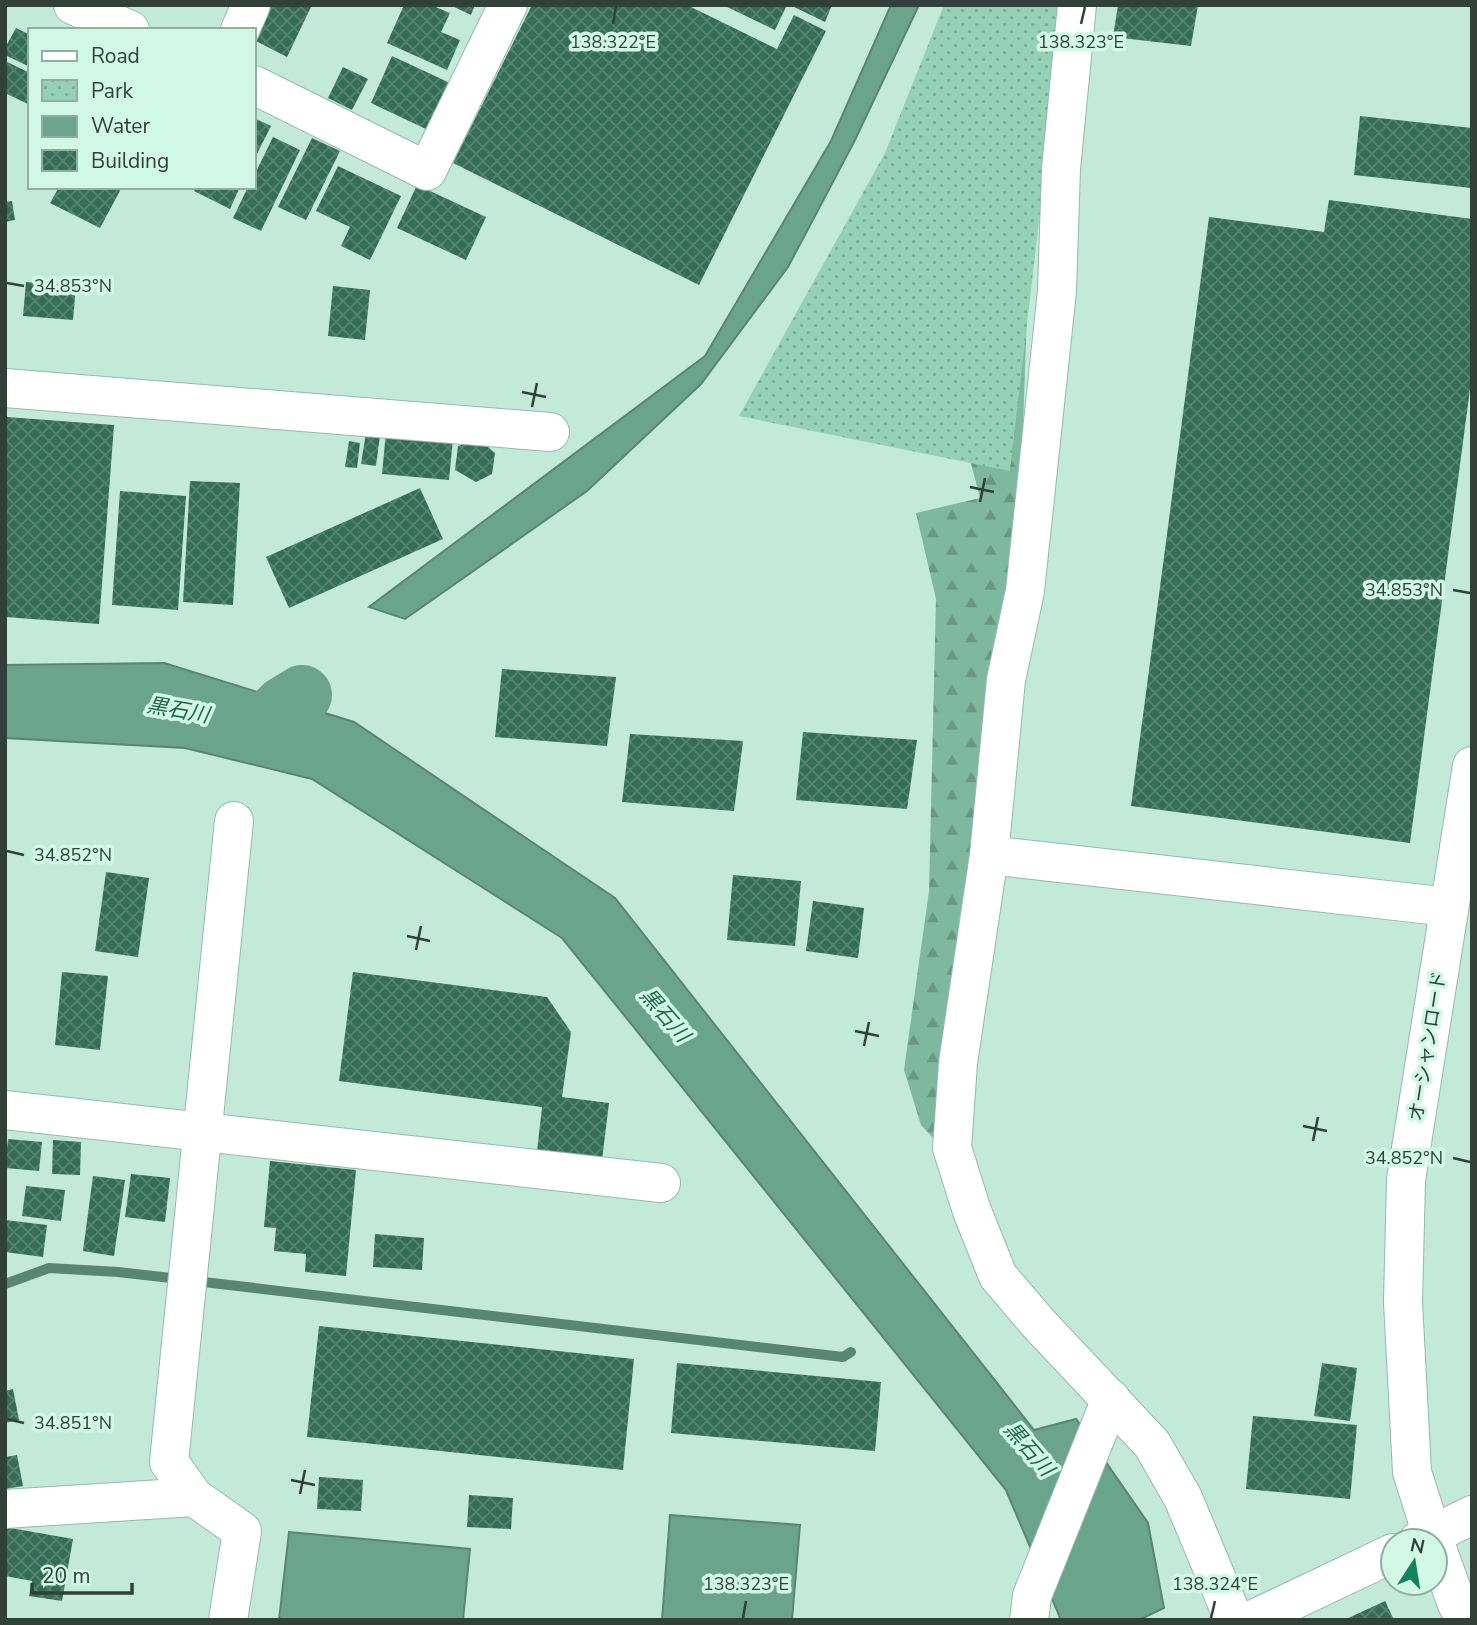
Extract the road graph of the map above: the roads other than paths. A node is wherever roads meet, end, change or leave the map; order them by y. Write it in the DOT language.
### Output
graph roads {
  1 [pos="73,5"];
  2 [pos="251,5"];
  3 [pos="508,5"];
  4 [pos="1077,5"];
  5 [pos="125,28"];
  6 [pos="241,28"];
  7 [pos="256,86"];
  8 [pos="5,388"];
  9 [pos="550,432"];
  10 [pos="1472,766"];
  11 [pos="234,821"];
  12 [pos="989,855"];
  13 [pos="1449,907"];
  14 [pos="5,1110"];
  15 [pos="203,1132"];
  16 [pos="661,1183"];
  17 [pos="1111,1399"];
  18 [pos="194,1496"];
  19 [pos="5,1509"];
  20 [pos="1472,1516"];
  21 [pos="1427,1527"];
  22 [pos="1449,1529"];
  23 [pos="1379,1560"];
  24 [pos="1449,1585"];
  25 [pos="1031,1608"];
  26 [pos="228,1620"];
  27 [pos="1234,1620"];
  28 [pos="1252,1620"];
  29 [pos="1466,1620"];
  1 -- 5 [label="street"];
  2 -- 6 [label="street"];
  3 -- 7 [label="street"];
  4 -- 12 [label="street"];
  8 -- 9 [label="street"];
  10 -- 13 [label="street, オーシャンロード"];
  11 -- 15 [label="street"];
  12 -- 13 [label="street"];
  12 -- 17 [label="street"];
  13 -- 21 [label="street, オーシャンロード"];
  14 -- 15 [label="street"];
  15 -- 16 [label="street"];
  15 -- 18 [label="street"];
  17 -- 25 [label="street"];
  17 -- 27 [label="street"];
  18 -- 19 [label="street"];
  18 -- 26 [label="street"];
  20 -- 22 [label="street"];
  23 -- 28 [label="street"];
  24 -- 29 [label="street, オーシャンロード"];
}
